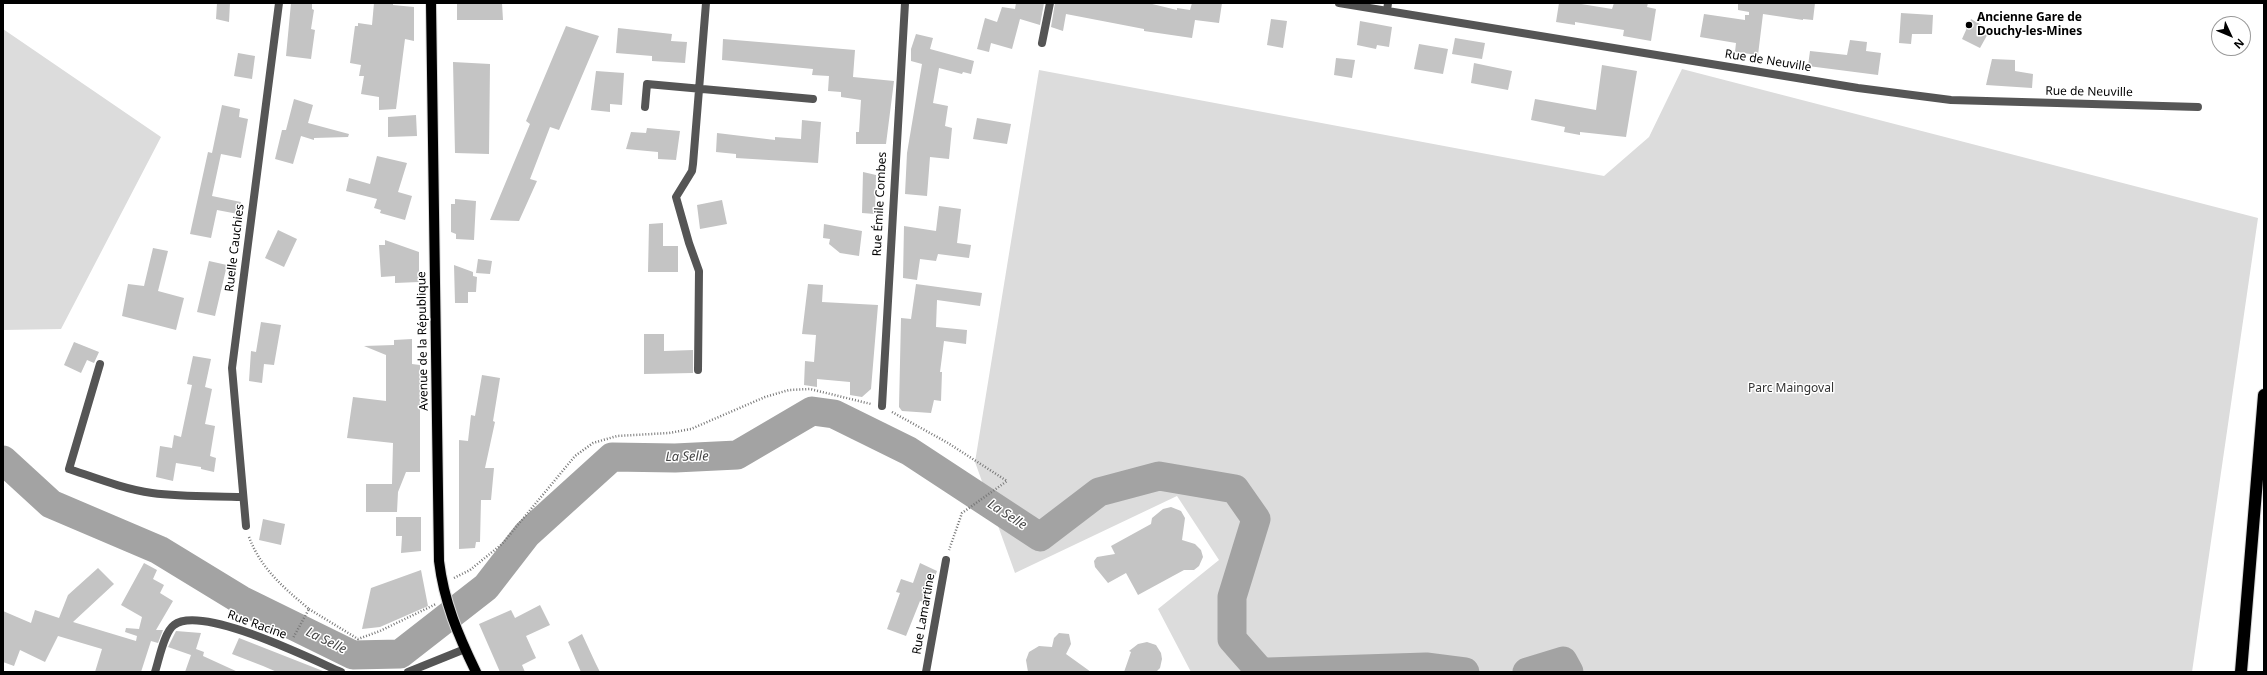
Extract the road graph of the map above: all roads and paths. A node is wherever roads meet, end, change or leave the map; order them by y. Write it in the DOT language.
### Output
graph roads {
  1 [pos="279,3"];
  2 [pos="431,3"];
  3 [pos="706,3"];
  4 [pos="905,3"];
  5 [pos="1050,3"];
  6 [pos="1339,3"];
  7 [pos="1388,7"];
  8 [pos="1042,43"];
  9 [pos="699,89"];
  10 [pos="814,99"];
  11 [pos="645,107"];
  12 [pos="2198,107"];
  13 [pos="100,364"];
  14 [pos="698,370"];
  15 [pos="2264,395"];
  16 [pos="882,406"];
  17 [pos="242,497"];
  18 [pos="246,526"];
  19 [pos="946,560"];
  20 [pos="443,586"];
  21 [pos="434,605"];
  22 [pos="309,608"];
  23 [pos="295,633"];
  24 [pos="465,649"];
  25 [pos="155,672"];
  26 [pos="341,672"];
  27 [pos="408,672"];
  28 [pos="476,672"];
  29 [pos="926,672"];
  30 [pos="2241,672"];
  1 -- 17 [label="street, Ruelle Cauchies"];
  2 -- 20 [label="main road, Avenue de la République"];
  3 -- 9 [label="street"];
  4 -- 16 [label="street, Rue Émile Combes"];
  5 -- 8 [label="street"];
  6 -- 7 [label="street, Rue de Neuville"];
  7 -- 12 [label="street, Rue de Neuville"];
  9 -- 10 [label="street"];
  9 -- 11 [label="street"];
  9 -- 14 [label="street"];
  13 -- 17 [label="street"];
  15 -- 30 [label="highway"];
  16 -- 19 [label="path"];
  16 -- 20 [label="path"];
  17 -- 18 [label="street, Ruelle Cauchies"];
  18 -- 22 [label="path"];
  19 -- 29 [label="street, Rue Lamartine"];
  20 -- 24 [label="main road, Avenue de la République"];
  21 -- 22 [label="path"];
  22 -- 23 [label="path"];
  24 -- 27 [label="street"];
  24 -- 28 [label="main road, Avenue de la République"];
  25 -- 26 [label="street, Rue Racine"];
}
